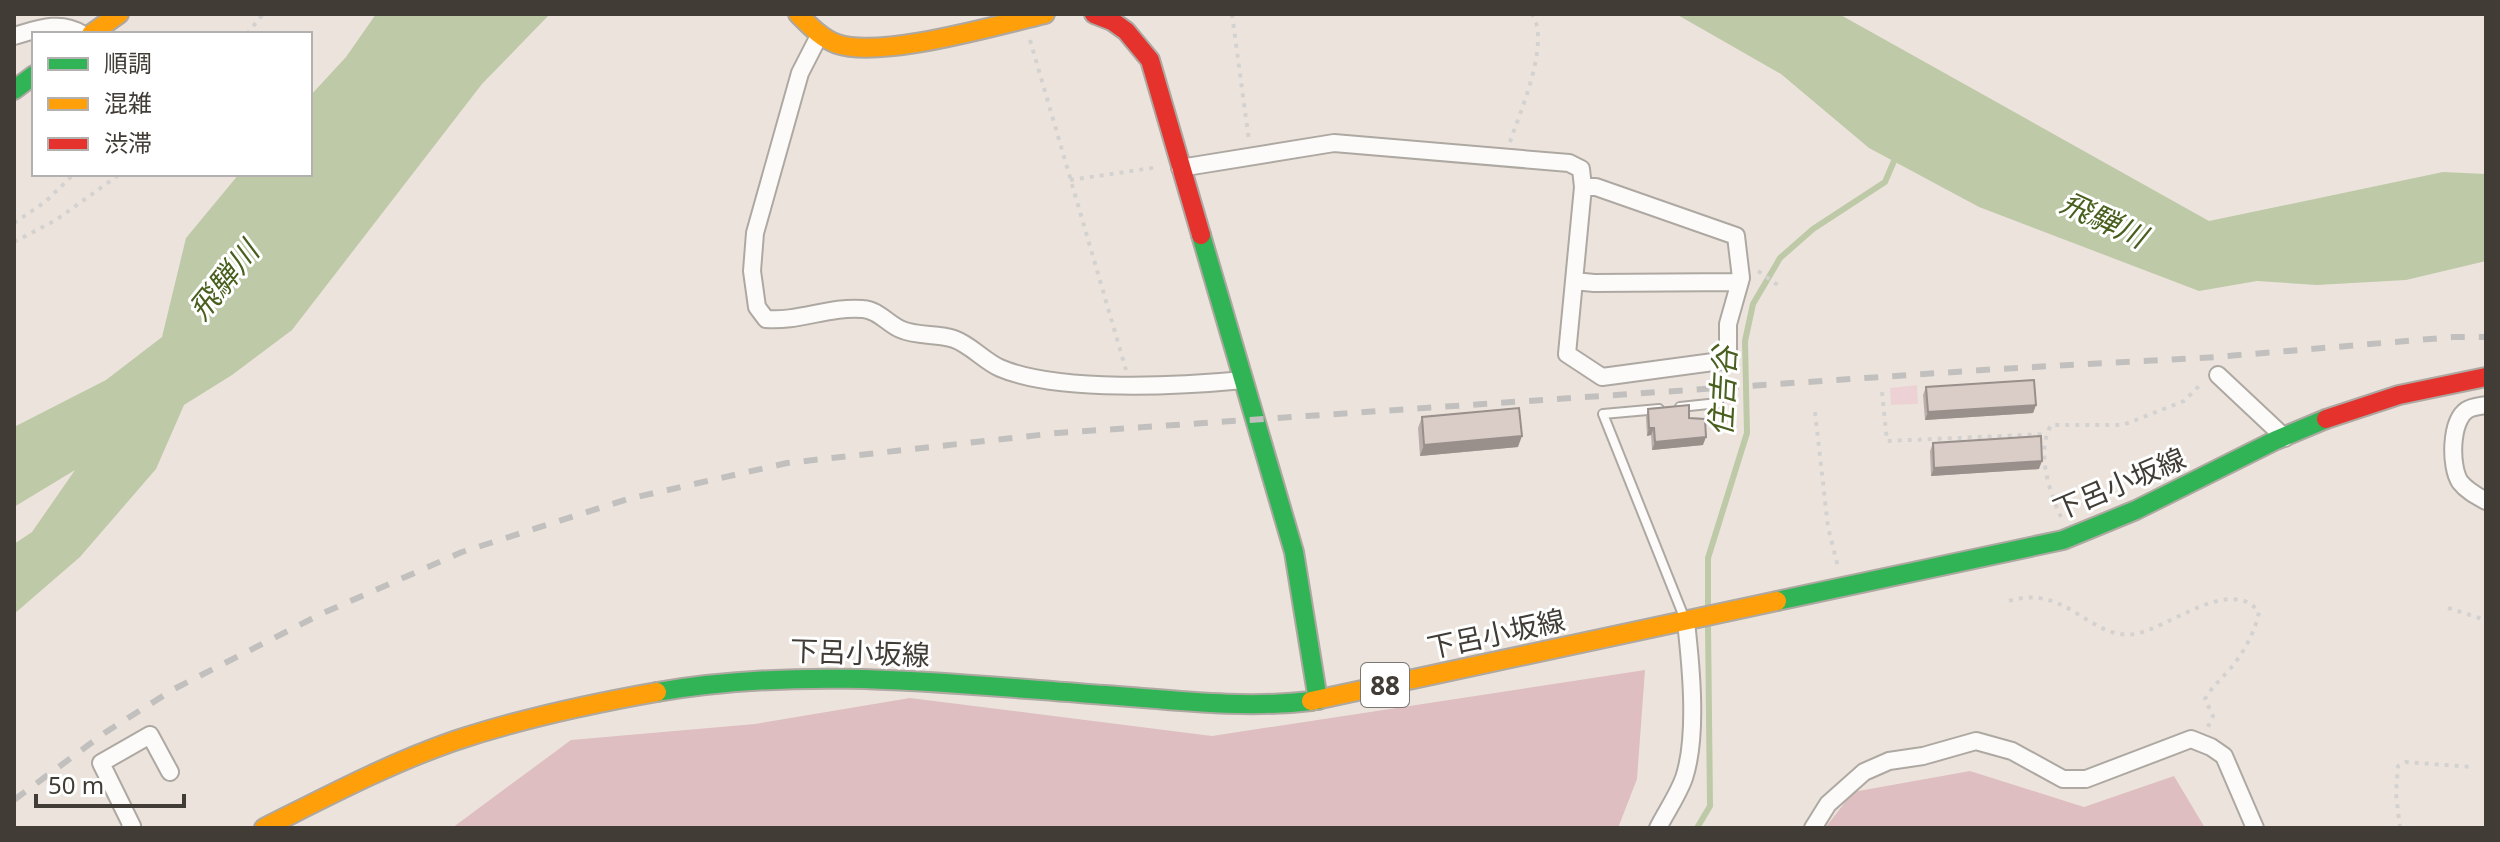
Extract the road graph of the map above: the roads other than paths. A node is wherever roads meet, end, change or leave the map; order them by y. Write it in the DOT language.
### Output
graph roads {
  1 [pos="119,14"];
  2 [pos="798,14"];
  3 [pos="1094,14"];
  4 [pos="1037,16"];
  5 [pos="79,32"];
  6 [pos="94,32"];
  7 [pos="820,34"];
  8 [pos="14,36"];
  9 [pos="32,76"];
  10 [pos="14,90"];
  11 [pos="1180,166"];
  12 [pos="1583,187"];
  13 [pos="1740,273"];
  14 [pos="1574,281"];
  15 [pos="2218,375"];
  16 [pos="2486,377"];
  17 [pos="1244,380"];
  18 [pos="1718,403"];
  19 [pos="2486,405"];
  20 [pos="2285,438"];
  21 [pos="2486,501"];
  22 [pos="1686,622"];
  23 [pos="1318,700"];
  24 [pos="170,772"];
  25 [pos="130,828"];
  26 [pos="264,828"];
  27 [pos="1658,828"];
  28 [pos="1813,828"];
  29 [pos="2255,828"];
  1 -- 6 [label="main road"];
  2 -- 7 [label="main road"];
  3 -- 11 [label="main road"];
  4 -- 7 [label="main road"];
  5 -- 8 [label="street"];
  7 -- 17 [label="street"];
  9 -- 10 [label="main road"];
  11 -- 12 [label="street"];
  11 -- 17 [label="main road"];
  12 -- 13 [label="street"];
  12 -- 14 [label="street"];
  13 -- 14 [label="street"];
  13 -- 14 [label="street"];
  15 -- 20 [label="street"];
  16 -- 20 [label="main road, 下呂小坂線 / 88"];
  17 -- 23 [label="main road"];
  18 -- 22 [label="lane"];
  19 -- 21 [label="street"];
  20 -- 22 [label="main road, 下呂小坂線 / 88"];
  22 -- 23 [label="main road, 下呂小坂線 / 88"];
  22 -- 27 [label="street"];
  23 -- 26 [label="main road, 下呂小坂線 / 88"];
  24 -- 25 [label="street"];
  28 -- 29 [label="street"];
}
